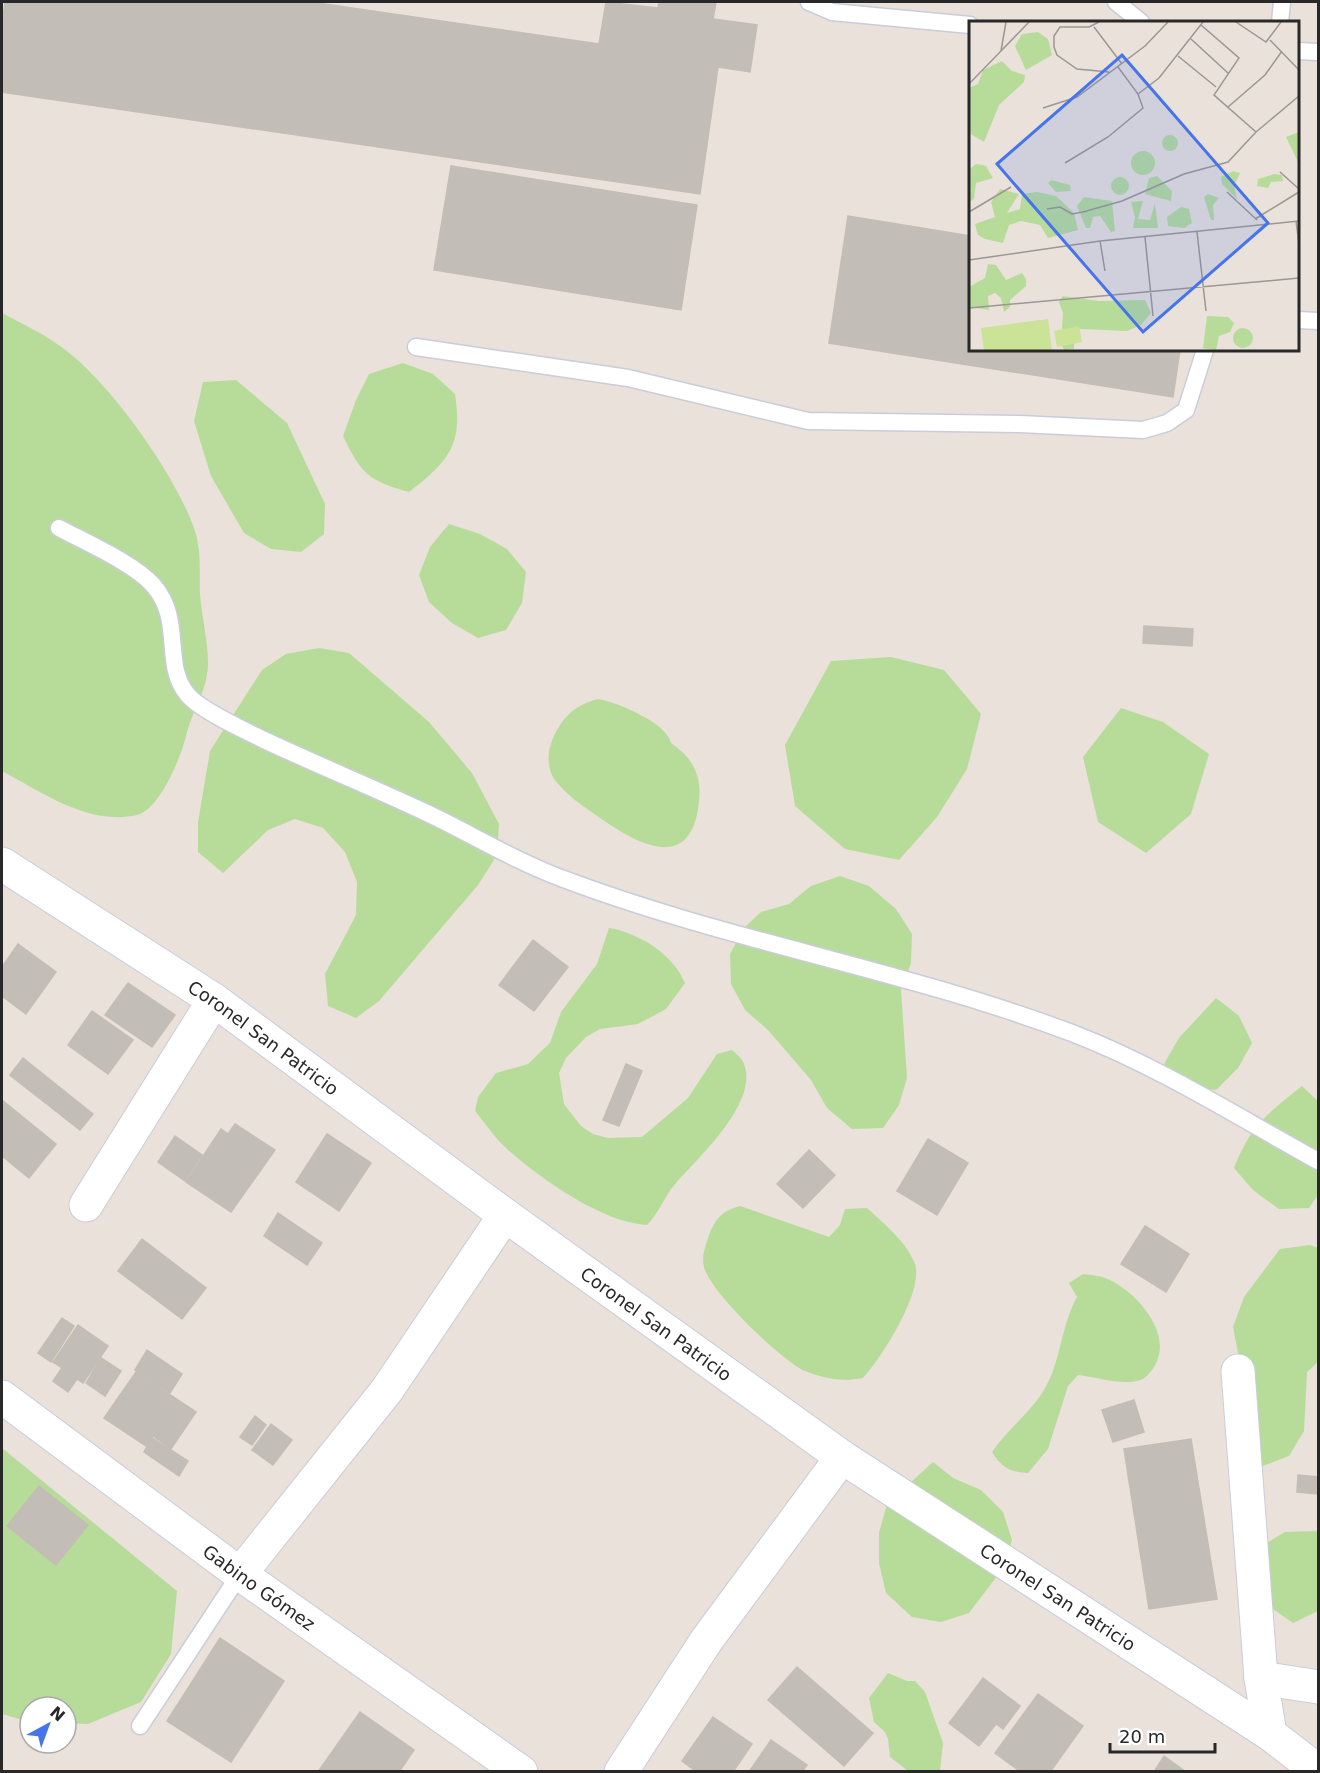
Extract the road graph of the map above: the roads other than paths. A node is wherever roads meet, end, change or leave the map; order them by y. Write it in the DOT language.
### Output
graph roads {
  1 [pos="809,2"];
  2 [pos="1116,2"];
  3 [pos="1282,2"];
  4 [pos="1140,21"];
  5 [pos="1280,21"];
  6 [pos="969,25"];
  7 [pos="1299,51"];
  8 [pos="1318,52"];
  9 [pos="1299,320"];
  10 [pos="1318,321"];
  11 [pos="416,347"];
  12 [pos="1205,351"];
  13 [pos="60,528"];
  14 [pos="2,864"];
  15 [pos="214,1000"];
  16 [pos="1318,1161"];
  17 [pos="86,1205"];
  18 [pos="505,1215"];
  19 [pos="1238,1371"];
  20 [pos="2,1397"];
  21 [pos="842,1457"];
  22 [pos="240,1574"];
  23 [pos="1261,1678"];
  24 [pos="1318,1688"];
  25 [pos="140,1726"];
  26 [pos="1270,1734"];
  27 [pos="1318,1771"];
  28 [pos="521,1772"];
  29 [pos="621,1772"];
  1 -- 6 [label="lane"];
  2 -- 4 [label="lane"];
  3 -- 5 [label="lane"];
  7 -- 8 [label="lane"];
  9 -- 10 [label="lane"];
  11 -- 12 [label="lane"];
  13 -- 16 [label="lane"];
  14 -- 15 [label="street, Coronel San Patricio"];
  15 -- 17 [label="street"];
  15 -- 18 [label="street, Coronel San Patricio"];
  18 -- 21 [label="street, Coronel San Patricio"];
  18 -- 22 [label="street"];
  19 -- 23 [label="street"];
  20 -- 22 [label="street, Gabino Gómez"];
  21 -- 26 [label="street, Coronel San Patricio"];
  21 -- 29 [label="street"];
  22 -- 25 [label="lane"];
  22 -- 28 [label="street, Gabino Gómez"];
  23 -- 24 [label="street"];
  23 -- 26 [label="street"];
  26 -- 27 [label="street, Coronel San Patricio"];
}
